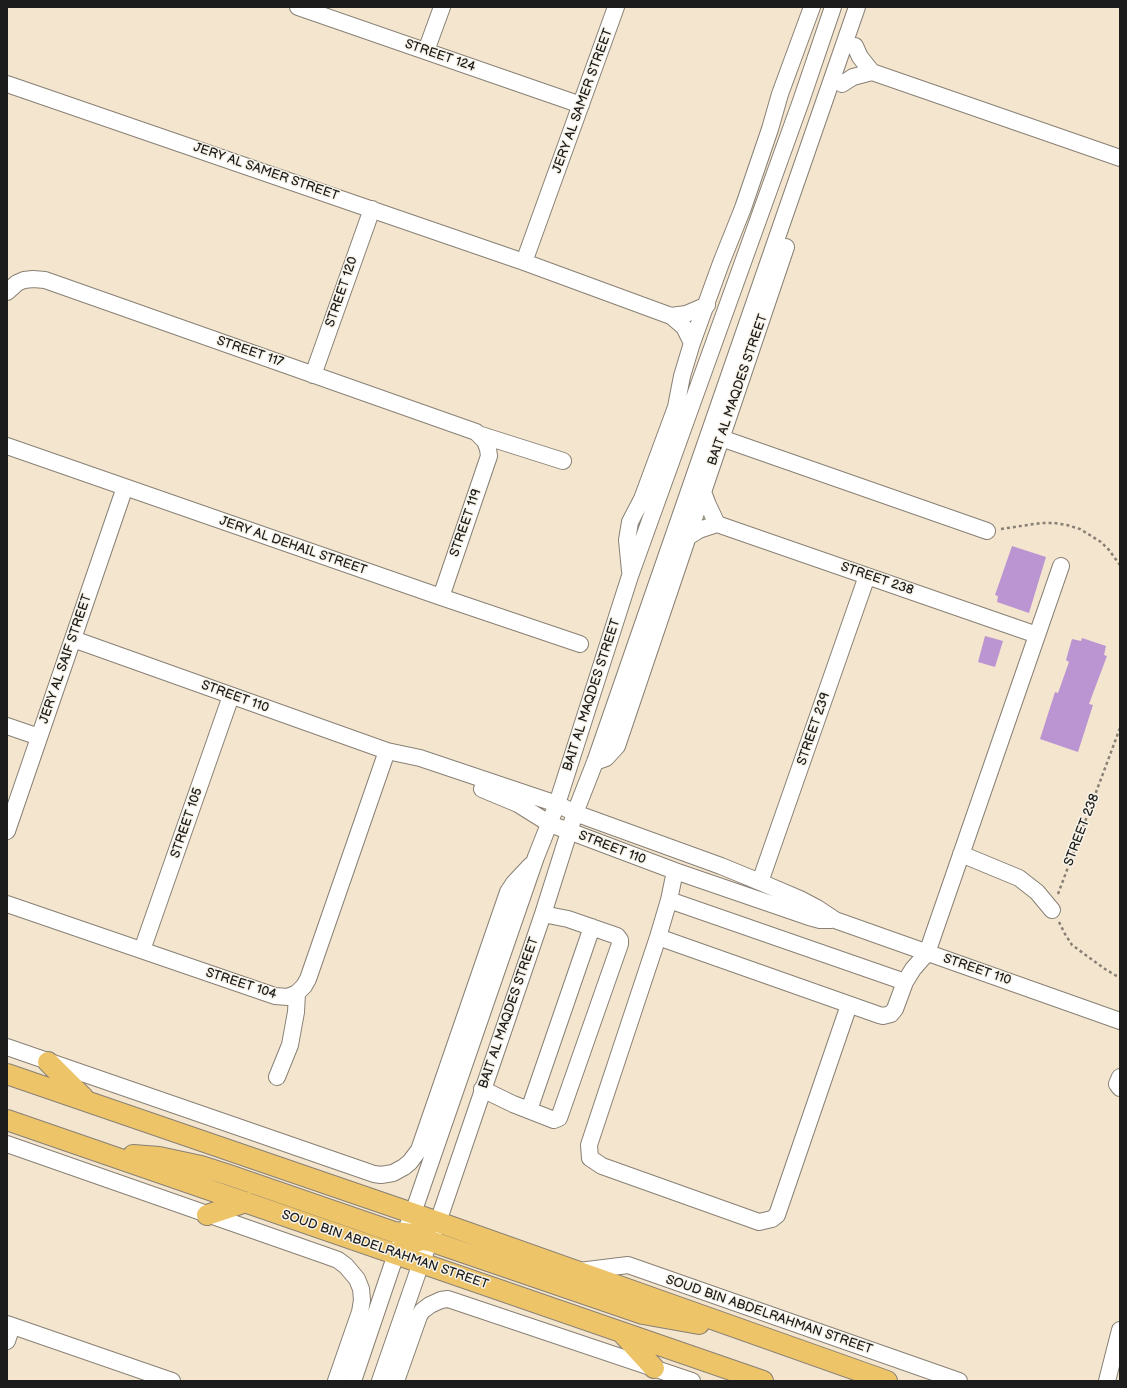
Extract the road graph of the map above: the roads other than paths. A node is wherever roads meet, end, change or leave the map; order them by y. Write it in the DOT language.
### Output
graph roads {
  1 [pos="298,7"];
  2 [pos="442,7"];
  3 [pos="616,7"];
  4 [pos="812,7"];
  5 [pos="833,7"];
  6 [pos="857,7"];
  7 [pos="868,7"];
  8 [pos="855,46"];
  9 [pos="426,51"];
  10 [pos="872,72"];
  11 [pos="7,84"];
  12 [pos="842,84"];
  13 [pos="581,105"];
  14 [pos="819,134"];
  15 [pos="1120,158"];
  16 [pos="372,209"];
  17 [pos="754,231"];
  18 [pos="524,262"];
  19 [pos="721,263"];
  20 [pos="12,288"];
  21 [pos="707,305"];
  22 [pos="671,316"];
  23 [pos="692,343"];
  24 [pos="313,375"];
  25 [pos="721,438"];
  26 [pos="484,442"];
  27 [pos="7,446"];
  28 [pos="563,461"];
  29 [pos="125,487"];
  30 [pos="703,492"];
  31 [pos="717,524"];
  32 [pos="987,531"];
  33 [pos="688,537"];
  34 [pos="1060,566"];
  35 [pos="630,576"];
  36 [pos="867,576"];
  37 [pos="441,597"];
  38 [pos="1037,635"];
  39 [pos="73,639"];
  40 [pos="580,644"];
  41 [pos="231,696"];
  42 [pos="7,726"];
  43 [pos="39,737"];
  44 [pos="392,752"];
  45 [pos="595,762"];
  46 [pos="558,804"];
  47 [pos="575,813"];
  48 [pos="550,824"];
  49 [pos="7,831"];
  50 [pos="570,832"];
  51 [pos="961,854"];
  52 [pos="536,857"];
  53 [pos="675,871"];
  54 [pos="760,882"];
  55 [pos="669,900"];
  56 [pos="7,904"];
  57 [pos="1052,910"];
  58 [pos="543,914"];
  59 [pos="835,920"];
  60 [pos="592,927"];
  61 [pos="658,937"];
  62 [pos="142,950"];
  63 [pos="927,953"];
  64 [pos="905,982"];
  65 [pos="297,993"];
  66 [pos="849,1004"];
  67 [pos="1120,1021"];
  68 [pos="7,1047"];
  69 [pos="48,1062"];
  70 [pos="7,1074"];
  71 [pos="1120,1076"];
  72 [pos="277,1078"];
  73 [pos="1120,1088"];
  74 [pos="482,1089"];
  75 [pos="86,1101"];
  76 [pos="529,1110"];
  77 [pos="7,1120"];
  78 [pos="7,1144"];
  79 [pos="103,1153"];
  80 [pos="246,1202"];
  81 [pos="413,1213"];
  82 [pos="207,1215"];
  83 [pos="438,1222"];
  84 [pos="405,1233"];
  85 [pos="430,1241"];
  86 [pos="396,1254"];
  87 [pos="421,1263"];
  88 [pos="577,1271"];
  89 [pos="737,1328"];
  90 [pos="9,1330"];
  91 [pos="1120,1330"];
  92 [pos="621,1332"];
  93 [pos="654,1368"];
  94 [pos="170,1381"];
  95 [pos="336,1381"];
  96 [pos="353,1381"];
  97 [pos="380,1381"];
  98 [pos="396,1381"];
  99 [pos="692,1381"];
  100 [pos="763,1381"];
  101 [pos="887,1381"];
  102 [pos="959,1381"];
  103 [pos="1107,1381"];
  1 -- 9 [label="street, STREET 124"];
  2 -- 9 [label="street"];
  3 -- 13 [label="street, JERY AL SAMER STREET"];
  4 -- 19 [label="street, BAIT AL MAQDES STREET"];
  5 -- 17 [label="street, BAIT AL MAQDES STREET"];
  6 -- 14 [label="street, BAIT AL MAQDES STREET"];
  7 -- 8 [label="street, BAIT AL MAQDES STREET"];
  8 -- 10 [label="street"];
  8 -- 12 [label="street, BAIT AL MAQDES STREET"];
  9 -- 13 [label="street, STREET 124"];
  10 -- 12 [label="street"];
  10 -- 15 [label="street"];
  11 -- 16 [label="street, JERY AL SAMER STREET"];
  12 -- 14 [label="street, BAIT AL MAQDES STREET"];
  13 -- 18 [label="street, JERY AL SAMER STREET"];
  14 -- 25 [label="street, BAIT AL MAQDES STREET"];
  14 -- 45 [label="street, BAIT AL MAQDES STREET"];
  16 -- 18 [label="street, JERY AL SAMER STREET"];
  16 -- 24 [label="street, STREET 120"];
  17 -- 19 [label="street"];
  17 -- 35 [label="street, BAIT AL MAQDES STREET"];
  18 -- 22 [label="street, JERY AL SAMER STREET"];
  19 -- 21 [label="street, BAIT AL MAQDES STREET"];
  20 -- 24 [label="street, STREET 117"];
  21 -- 22 [label="street"];
  21 -- 23 [label="street, BAIT AL MAQDES STREET"];
  22 -- 23 [label="street, JERY AL SAMER STREET"];
  23 -- 35 [label="street, BAIT AL MAQDES STREET"];
  24 -- 26 [label="street, STREET 117"];
  25 -- 30 [label="street, BAIT AL MAQDES STREET"];
  25 -- 32 [label="street"];
  26 -- 28 [label="street, STREET 117"];
  26 -- 37 [label="street, STREET 119"];
  27 -- 29 [label="street, JERY AL DEHAIL STREET"];
  29 -- 37 [label="street, JERY AL DEHAIL STREET"];
  29 -- 39 [label="street, JERY AL SAIF STREET"];
  30 -- 31 [label="street"];
  30 -- 33 [label="street, BAIT AL MAQDES STREET"];
  31 -- 33 [label="street"];
  31 -- 36 [label="street, STREET 238"];
  33 -- 45 [label="street, BAIT AL MAQDES STREET"];
  34 -- 38 [label="street"];
  35 -- 46 [label="street, BAIT AL MAQDES STREET"];
  36 -- 38 [label="street, STREET 238"];
  36 -- 54 [label="street, STREET 239"];
  37 -- 40 [label="street, JERY AL DEHAIL STREET"];
  38 -- 51 [label="street"];
  39 -- 41 [label="street, STREET 110"];
  39 -- 43 [label="street, JERY AL SAIF STREET"];
  41 -- 44 [label="street, STREET 110"];
  41 -- 62 [label="street, STREET 105"];
  42 -- 43 [label="street"];
  43 -- 49 [label="street, JERY AL SAIF STREET"];
  44 -- 46 [label="street, STREET 110"];
  44 -- 48 [label="street, STREET 110"];
  44 -- 65 [label="street, STREET 104"];
  45 -- 47 [label="street, BAIT AL MAQDES STREET"];
  46 -- 47 [label="street, STREET 110"];
  46 -- 48 [label="street, BAIT AL MAQDES STREET"];
  47 -- 50 [label="street, BAIT AL MAQDES STREET"];
  47 -- 54 [label="street, STREET 110"];
  48 -- 50 [label="street, STREET 110"];
  48 -- 52 [label="street, BAIT AL MAQDES STREET"];
  50 -- 53 [label="street, STREET 110"];
  50 -- 58 [label="street, BAIT AL MAQDES STREET"];
  51 -- 57 [label="street"];
  51 -- 63 [label="street"];
  52 -- 69 [label="street, BAIT AL MAQDES STREET"];
  52 -- 81 [label="street, BAIT AL MAQDES STREET"];
  53 -- 55 [label="street"];
  53 -- 59 [label="street, STREET 110"];
  54 -- 59 [label="street, STREET 110"];
  55 -- 61 [label="street"];
  55 -- 64 [label="street"];
  56 -- 62 [label="street, STREET 104"];
  58 -- 60 [label="street"];
  58 -- 74 [label="street, BAIT AL MAQDES STREET"];
  59 -- 63 [label="street, STREET 110"];
  60 -- 76 [label="street"];
  60 -- 76 [label="street"];
  61 -- 66 [label="street"];
  61 -- 66 [label="street"];
  62 -- 65 [label="street, STREET 104"];
  63 -- 64 [label="street"];
  63 -- 67 [label="street, STREET 110"];
  64 -- 66 [label="street"];
  65 -- 72 [label="street"];
  68 -- 69 [label="street"];
  69 -- 75 [label="main road"];
  70 -- 75 [label="main road, SOUD BIN ABDELRAHMAN STREET"];
  71 -- 73 [label="street"];
  74 -- 76 [label="street"];
  74 -- 83 [label="street, BAIT AL MAQDES STREET"];
  75 -- 81 [label="main road, SOUD BIN ABDELRAHMAN STREET"];
  77 -- 79 [label="main road, SOUD BIN ABDELRAHMAN STREET"];
  78 -- 82 [label="street, SOUD BIN ABDELRAHMAN STREET"];
  79 -- 80 [label="main road, SOUD BIN ABDELRAHMAN STREET"];
  79 -- 84 [label="main road"];
  80 -- 82 [label="main road"];
  80 -- 86 [label="main road, SOUD BIN ABDELRAHMAN STREET"];
  81 -- 83 [label="main road, SOUD BIN ABDELRAHMAN STREET"];
  81 -- 84 [label="street, BAIT AL MAQDES STREET"];
  82 -- 95 [label="street, SOUD BIN ABDELRAHMAN STREET"];
  83 -- 84 [label="main road"];
  83 -- 85 [label="street, BAIT AL MAQDES STREET"];
  83 -- 88 [label="main road, SOUD BIN ABDELRAHMAN STREET"];
  84 -- 86 [label="street, BAIT AL MAQDES STREET"];
  85 -- 86 [label="main road"];
  85 -- 87 [label="street, BAIT AL MAQDES STREET"];
  85 -- 89 [label="main road"];
  86 -- 87 [label="main road, SOUD BIN ABDELRAHMAN STREET"];
  86 -- 96 [label="street, BAIT AL MAQDES STREET"];
  87 -- 92 [label="main road, SOUD BIN ABDELRAHMAN STREET"];
  87 -- 97 [label="street, BAIT AL MAQDES STREET"];
  88 -- 89 [label="main road, SOUD BIN ABDELRAHMAN STREET"];
  88 -- 102 [label="street, SOUD BIN ABDELRAHMAN STREET"];
  89 -- 101 [label="main road, SOUD BIN ABDELRAHMAN STREET"];
  90 -- 94 [label="street"];
  91 -- 103 [label="street"];
  92 -- 93 [label="main road"];
  92 -- 100 [label="main road, SOUD BIN ABDELRAHMAN STREET"];
  93 -- 98 [label="street, SOUD BIN ABDELRAHMAN STREET"];
  93 -- 99 [label="street, SOUD BIN ABDELRAHMAN STREET"];
}
